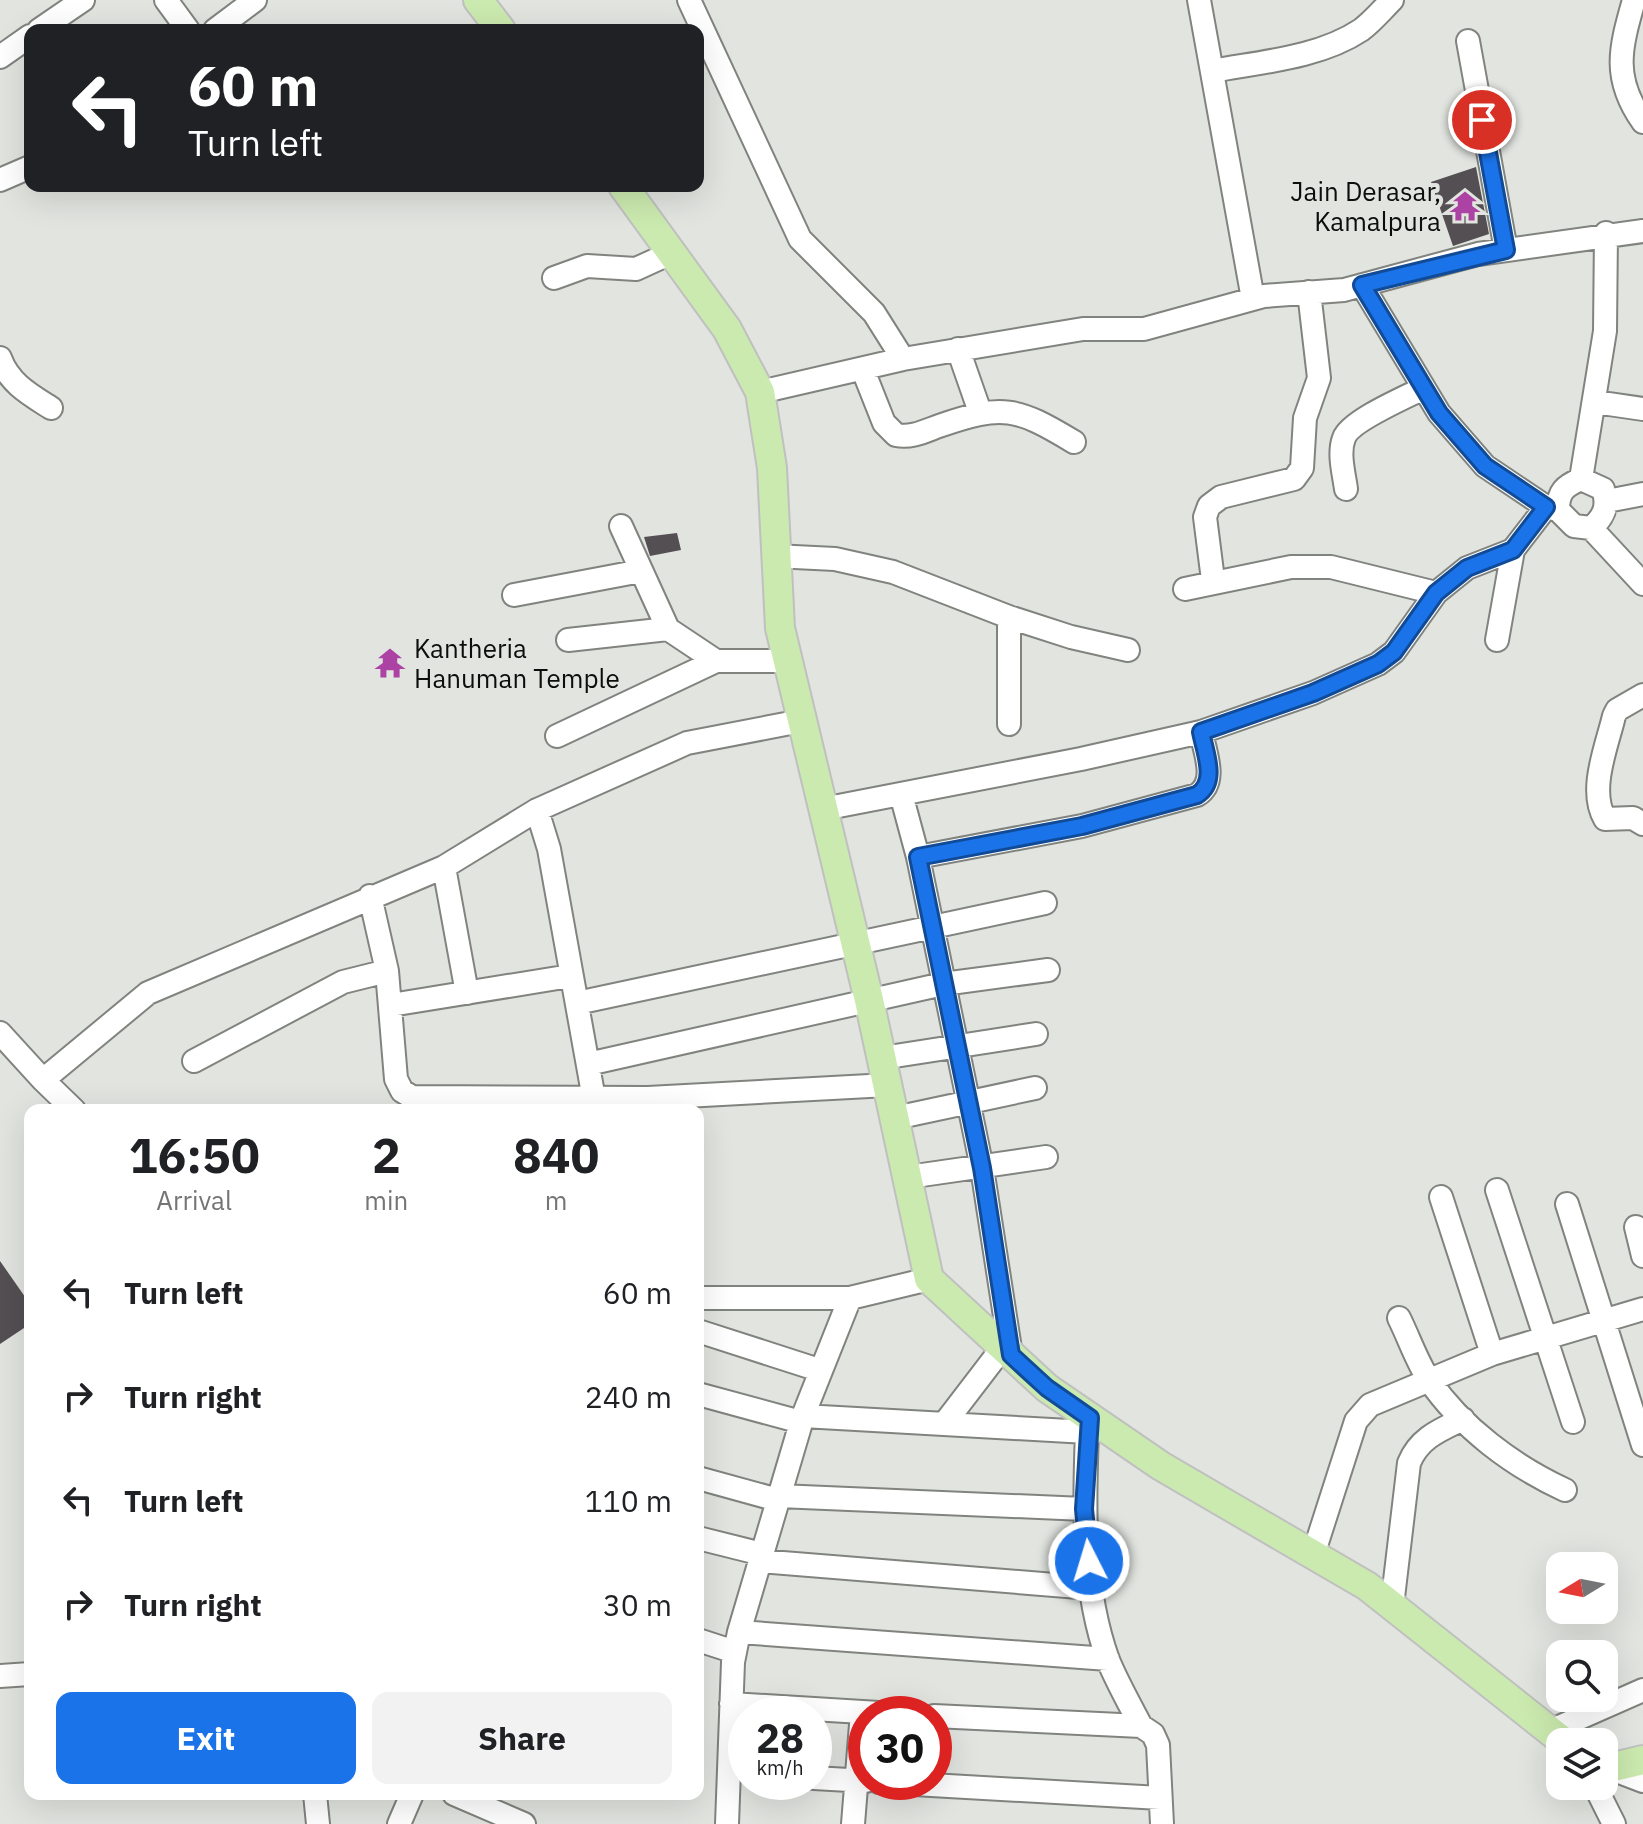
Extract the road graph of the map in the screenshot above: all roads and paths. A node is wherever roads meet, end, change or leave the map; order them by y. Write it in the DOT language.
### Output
graph roads {
  1 [pos="83,0"];
  2 [pos="166,0"];
  3 [pos="255,0"];
  4 [pos="478,0"];
  5 [pos="689,0"];
  6 [pos="1199,0"];
  7 [pos="1392,0"];
  8 [pos="1634,0"];
  9 [pos="48,24"];
  10 [pos="184,24"];
  11 [pos="223,24"];
  12 [pos="496,24"];
  13 [pos="700,24"];
  14 [pos="704,32"];
  15 [pos="24,40"];
  16 [pos="1468,41"];
  17 [pos="0,57"];
  18 [pos="1212,71"];
  19 [pos="1643,122"];
  20 [pos="24,170"];
  21 [pos="0,180"];
  22 [pos="627,192"];
  23 [pos="1643,231"];
  24 [pos="1606,233"];
  25 [pos="1506,250"];
  26 [pos="671,253"];
  27 [pos="554,278"];
  28 [pos="1362,285"];
  29 [pos="1309,292"];
  30 [pos="1253,299"];
  31 [pos="958,349"];
  32 [pos="0,358"];
  33 [pos="903,359"];
  34 [pos="863,370"];
  35 [pos="1424,388"];
  36 [pos="760,392"];
  37 [pos="1595,402"];
  38 [pos="51,408"];
  39 [pos="1643,409"];
  40 [pos="980,412"];
  41 [pos="1074,442"];
  42 [pos="1581,479"];
  43 [pos="1346,489"];
  44 [pos="1643,494"];
  45 [pos="1607,501"];
  46 [pos="1552,508"];
  47 [pos="621,526"];
  48 [pos="1591,528"];
  49 [pos="1513,550"];
  50 [pos="774,556"];
  51 [pos="641,571"];
  52 [pos="1213,580"];
  53 [pos="1643,584"];
  54 [pos="1185,589"];
  55 [pos="1436,593"];
  56 [pos="514,595"];
  57 [pos="1009,617"];
  58 [pos="668,629"];
  59 [pos="568,640"];
  60 [pos="1497,640"];
  61 [pos="1128,650"];
  62 [pos="716,661"];
  63 [pos="787,661"];
  64 [pos="1643,695"];
  65 [pos="801,721"];
  66 [pos="1009,724"];
  67 [pos="1201,732"];
  68 [pos="557,736"];
  69 [pos="901,794"];
  70 [pos="823,809"];
  71 [pos="537,810"];
  72 [pos="1643,824"];
  73 [pos="918,857"];
  74 [pos="444,867"];
  75 [pos="370,896"];
  76 [pos="1045,903"];
  77 [pos="932,925"];
  78 [pos="855,943"];
  79 [pos="1048,970"];
  80 [pos="387,971"];
  81 [pos="570,976"];
  82 [pos="943,984"];
  83 [pos="467,993"];
  84 [pos="869,1000"];
  85 [pos="577,1003"];
  86 [pos="391,1005"];
  87 [pos="0,1033"];
  88 [pos="1036,1034"];
  89 [pos="956,1046"];
  90 [pos="194,1061"];
  91 [pos="588,1064"];
  92 [pos="885,1072"];
  93 [pos="43,1080"];
  94 [pos="1035,1088"];
  95 [pos="594,1099"];
  96 [pos="68,1104"];
  97 [pos="967,1104"];
  98 [pos="895,1118"];
  99 [pos="1046,1157"];
  100 [pos="982,1168"];
  101 [pos="908,1177"];
  102 [pos="1497,1190"];
  103 [pos="1441,1197"];
  104 [pos="1567,1204"];
  105 [pos="1636,1227"];
  106 [pos="1643,1256"];
  107 [pos="929,1279"];
  108 [pos="704,1298"];
  109 [pos="850,1298"];
  110 [pos="1643,1309"];
  111 [pos="1399,1318"];
  112 [pos="1605,1320"];
  113 [pos="704,1333"];
  114 [pos="1544,1338"];
  115 [pos="1007,1351"];
  116 [pos="1492,1354"];
  117 [pos="819,1370"];
  118 [pos="1428,1379"];
  119 [pos="704,1395"];
  120 [pos="802,1419"];
  121 [pos="1463,1419"];
  122 [pos="1640,1421"];
  123 [pos="1573,1422"];
  124 [pos="944,1424"];
  125 [pos="1088,1425"];
  126 [pos="1643,1445"];
  127 [pos="704,1479"];
  128 [pos="1565,1490"];
  129 [pos="779,1498"];
  130 [pos="1084,1509"];
  131 [pos="704,1540"];
  132 [pos="1313,1555"];
  133 [pos="760,1558"];
  134 [pos="1091,1588"];
  135 [pos="1392,1606"];
  136 [pos="704,1640"];
  137 [pos="737,1642"];
  138 [pos="1108,1659"];
  139 [pos="24,1674"];
  140 [pos="0,1676"];
  141 [pos="1643,1690"];
  142 [pos="732,1696"];
  143 [pos="952,1717"];
  144 [pos="1141,1726"];
  145 [pos="1546,1728"];
  146 [pos="1573,1728"];
  147 [pos="1643,1760"];
  148 [pos="1618,1768"];
  149 [pos="1618,1776"];
  150 [pos="1643,1781"];
  151 [pos="952,1786"];
  152 [pos="1160,1798"];
  153 [pos="316,1800"];
  154 [pos="409,1800"];
  155 [pos="468,1800"];
  156 [pos="732,1800"];
  157 [pos="857,1800"];
  158 [pos="1609,1800"];
  159 [pos="318,1824"];
  160 [pos="399,1824"];
  161 [pos="524,1824"];
  162 [pos="727,1824"];
  163 [pos="853,1824"];
  164 [pos="1162,1824"];
  165 [pos="1614,1824"];
  1 -- 9 [label="street"];
  2 -- 10 [label="street"];
  3 -- 11 [label="street"];
  4 -- 12 [label="main road"];
  5 -- 13 [label="street"];
  6 -- 18 [label="street"];
  7 -- 18 [label="street"];
  8 -- 19 [label="street"];
  14 -- 33 [label="street"];
  15 -- 17 [label="street"];
  16 -- 25 [label="street"];
  18 -- 30 [label="street"];
  20 -- 21 [label="street"];
  22 -- 26 [label="main road"];
  23 -- 24 [label="street"];
  24 -- 25 [label="street"];
  24 -- 37 [label="street"];
  25 -- 28 [label="street"];
  26 -- 27 [label="street"];
  26 -- 36 [label="main road"];
  28 -- 29 [label="street"];
  28 -- 35 [label="street"];
  29 -- 30 [label="street"];
  29 -- 52 [label="street"];
  30 -- 31 [label="street"];
  31 -- 33 [label="street"];
  31 -- 40 [label="street"];
  32 -- 38 [label="street"];
  33 -- 34 [label="street"];
  34 -- 36 [label="street"];
  34 -- 40 [label="street"];
  35 -- 43 [label="street"];
  35 -- 46 [label="street"];
  36 -- 50 [label="main road"];
  37 -- 39 [label="street"];
  37 -- 42 [label="street"];
  40 -- 41 [label="street"];
  42 -- 45 [label="street"];
  42 -- 46 [label="street"];
  44 -- 45 [label="street"];
  45 -- 48 [label="street"];
  46 -- 48 [label="street"];
  46 -- 49 [label="street"];
  47 -- 51 [label="street"];
  48 -- 53 [label="street"];
  49 -- 55 [label="street"];
  49 -- 60 [label="street"];
  50 -- 57 [label="street"];
  50 -- 63 [label="main road"];
  51 -- 56 [label="street"];
  51 -- 58 [label="street"];
  52 -- 54 [label="street"];
  52 -- 55 [label="street"];
  55 -- 67 [label="street"];
  57 -- 61 [label="street"];
  57 -- 66 [label="street"];
  58 -- 59 [label="street"];
  58 -- 62 [label="street"];
  62 -- 63 [label="street"];
  62 -- 68 [label="street"];
  63 -- 65 [label="main road"];
  64 -- 72 [label="street"];
  65 -- 70 [label="main road"];
  65 -- 71 [label="street"];
  67 -- 69 [label="street"];
  67 -- 73 [label="street"];
  69 -- 70 [label="street"];
  69 -- 73 [label="street"];
  70 -- 78 [label="main road"];
  71 -- 74 [label="street"];
  71 -- 81 [label="street"];
  73 -- 77 [label="street"];
  74 -- 75 [label="street"];
  74 -- 83 [label="street"];
  75 -- 80 [label="street"];
  75 -- 93 [label="street"];
  76 -- 77 [label="street"];
  77 -- 78 [label="street"];
  77 -- 82 [label="street"];
  78 -- 84 [label="main road"];
  78 -- 85 [label="street"];
  79 -- 82 [label="street"];
  80 -- 86 [label="street"];
  80 -- 90 [label="street"];
  81 -- 83 [label="street"];
  81 -- 85 [label="street"];
  82 -- 84 [label="street"];
  82 -- 89 [label="street"];
  83 -- 86 [label="street"];
  84 -- 91 [label="street"];
  84 -- 92 [label="main road"];
  85 -- 91 [label="street"];
  86 -- 95 [label="street"];
  87 -- 93 [label="street"];
  88 -- 89 [label="street"];
  89 -- 92 [label="street"];
  89 -- 97 [label="street"];
  91 -- 95 [label="street"];
  92 -- 95 [label="street"];
  92 -- 98 [label="main road"];
  93 -- 96 [label="street"];
  94 -- 97 [label="street"];
  97 -- 98 [label="street"];
  97 -- 100 [label="street"];
  98 -- 101 [label="main road"];
  99 -- 100 [label="street"];
  100 -- 101 [label="street"];
  100 -- 115 [label="street"];
  101 -- 107 [label="main road"];
  102 -- 114 [label="street"];
  103 -- 116 [label="street"];
  104 -- 112 [label="street"];
  105 -- 106 [label="street"];
  107 -- 109 [label="street"];
  107 -- 115 [label="main road"];
  108 -- 109 [label="street"];
  109 -- 117 [label="street"];
  110 -- 112 [label="street"];
  111 -- 118 [label="street"];
  112 -- 114 [label="street"];
  112 -- 122 [label="street"];
  113 -- 117 [label="street"];
  114 -- 116 [label="street"];
  114 -- 123 [label="street"];
  115 -- 124 [label="street"];
  115 -- 125 [label="main road"];
  116 -- 118 [label="street"];
  117 -- 120 [label="street"];
  118 -- 121 [label="street"];
  118 -- 132 [label="street"];
  119 -- 120 [label="street"];
  120 -- 124 [label="street"];
  120 -- 129 [label="street"];
  121 -- 128 [label="street"];
  121 -- 135 [label="street"];
  122 -- 126 [label="street"];
  124 -- 125 [label="street"];
  125 -- 130 [label="street"];
  125 -- 132 [label="main road"];
  127 -- 129 [label="street"];
  129 -- 130 [label="street"];
  129 -- 133 [label="street"];
  130 -- 134 [label="street"];
  131 -- 133 [label="street"];
  132 -- 135 [label="main road"];
  133 -- 134 [label="street"];
  133 -- 137 [label="street"];
  134 -- 138 [label="street"];
  135 -- 145 [label="main road"];
  136 -- 137 [label="street"];
  137 -- 138 [label="street"];
  137 -- 142 [label="street"];
  138 -- 144 [label="street"];
  139 -- 140 [label="street"];
  141 -- 146 [label="street"];
  143 -- 144 [label="street"];
  144 -- 152 [label="street"];
  147 -- 148 [label="main road"];
  149 -- 150 [label="street"];
  151 -- 152 [label="street"];
  152 -- 164 [label="street"];
  153 -- 159 [label="street"];
  154 -- 160 [label="street"];
  155 -- 161 [label="street"];
  156 -- 162 [label="street"];
  157 -- 163 [label="street"];
  158 -- 165 [label="street"];
}
